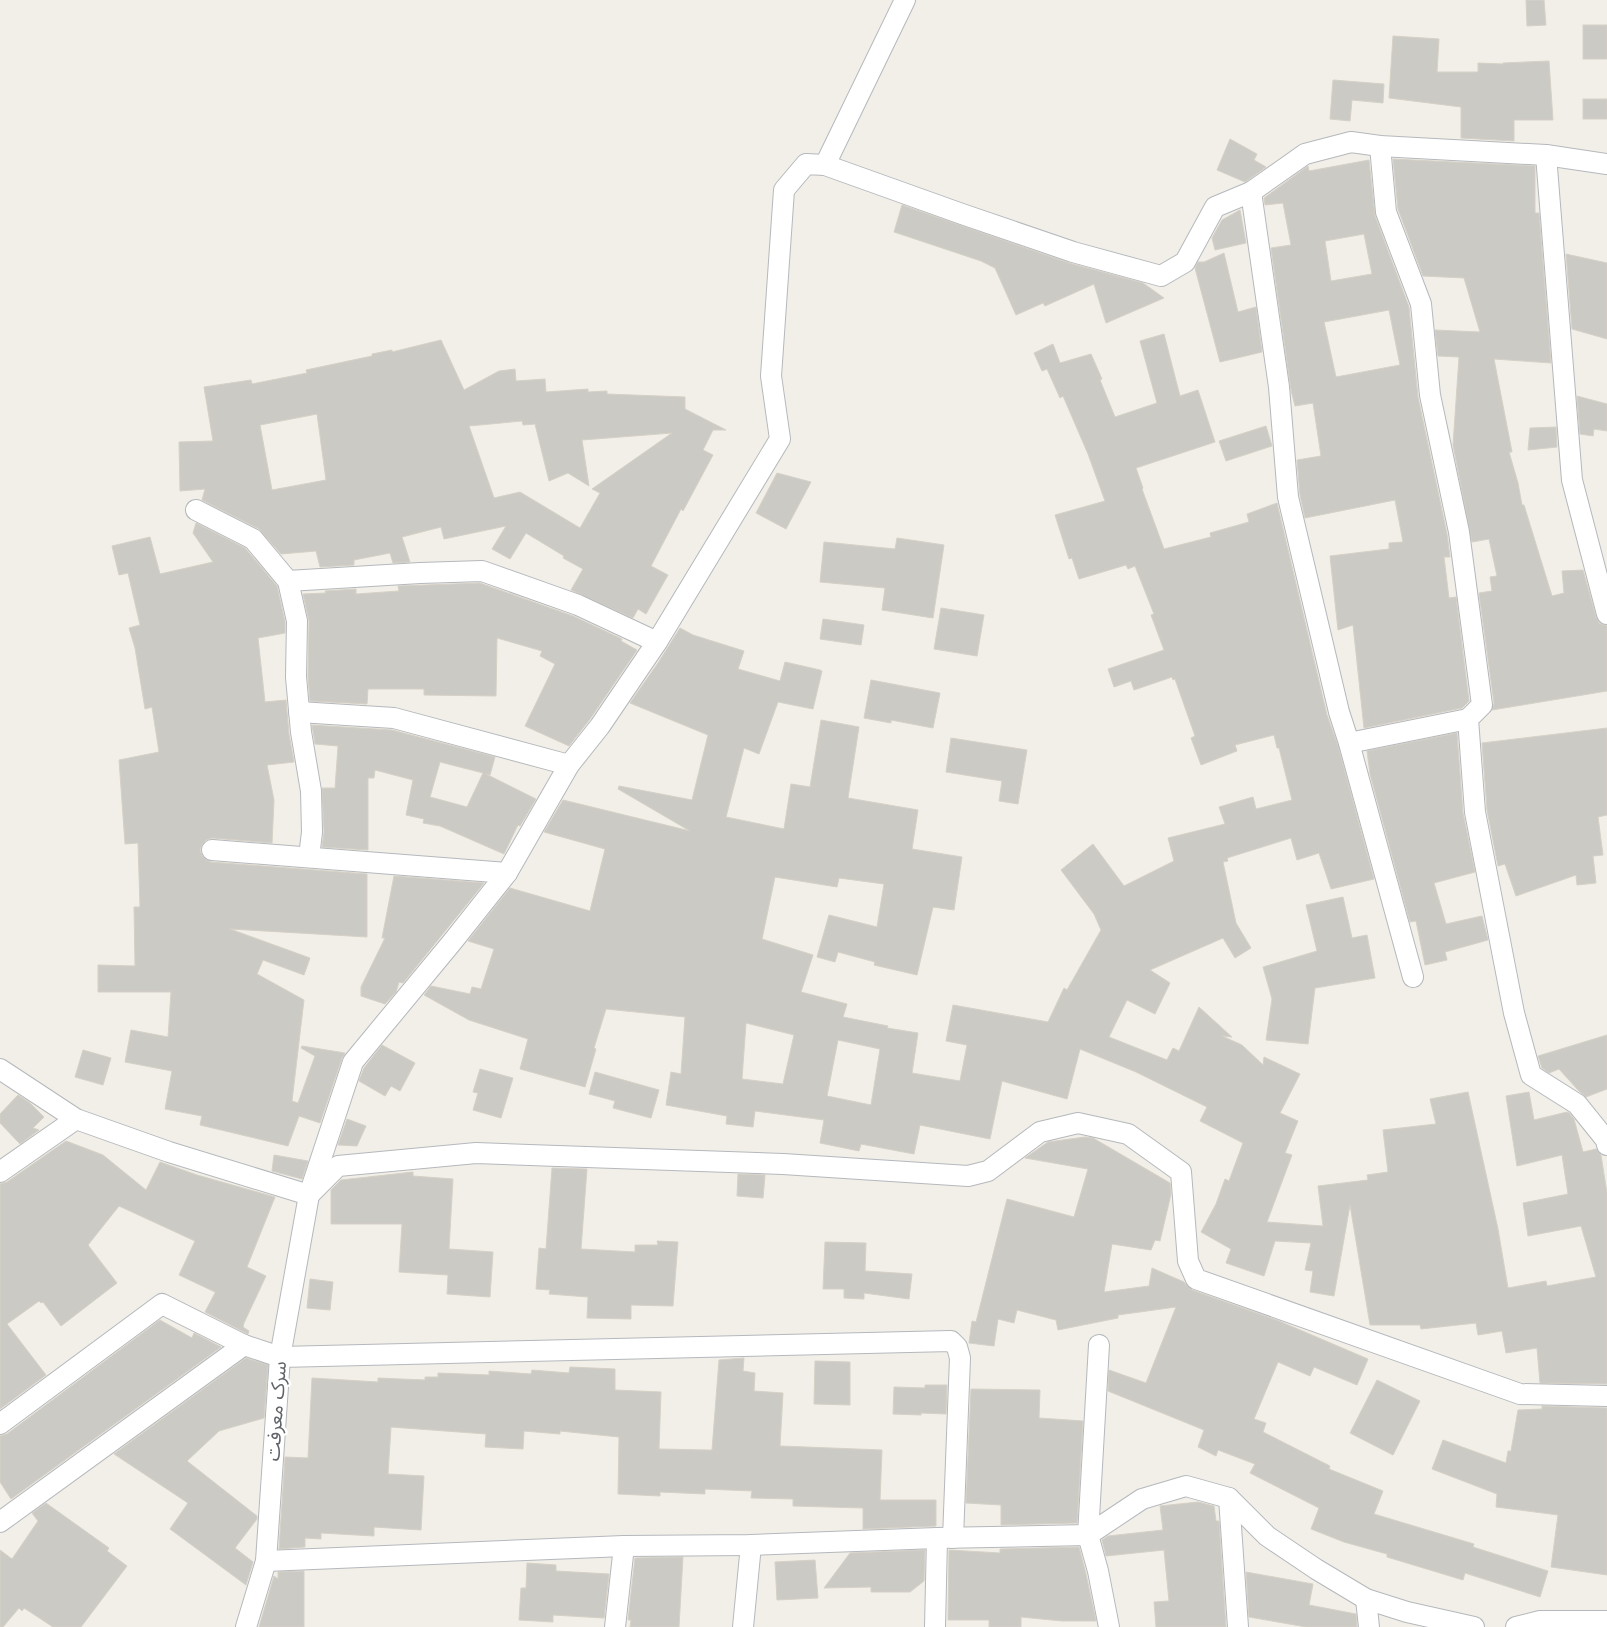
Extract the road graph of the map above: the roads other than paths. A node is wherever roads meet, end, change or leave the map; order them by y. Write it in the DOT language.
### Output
graph roads {
  1 [pos="906,0"];
  2 [pos="1380,146"];
  3 [pos="1546,155"];
  4 [pos="825,164"];
  5 [pos="1607,164"];
  6 [pos="1251,192"];
  7 [pos="196,510"];
  8 [pos="288,581"];
  9 [pos="1607,614"];
  10 [pos="657,642"];
  11 [pos="299,712"];
  12 [pos="1468,718"];
  13 [pos="1349,743"];
  14 [pos="569,765"];
  15 [pos="212,850"];
  16 [pos="309,857"];
  17 [pos="507,873"];
  18 [pos="1413,976"];
  19 [pos="0,1069"];
  20 [pos="76,1119"];
  21 [pos="1607,1145"];
  22 [pos="0,1172"];
  23 [pos="309,1195"];
  24 [pos="244,1345"];
  25 [pos="1099,1345"];
  26 [pos="280,1357"];
  27 [pos="1607,1396"];
  28 [pos="0,1424"];
  29 [pos="1229,1498"];
  30 [pos="0,1522"];
  31 [pos="1088,1535"];
  32 [pos="945,1538"];
  33 [pos="751,1545"];
  34 [pos="624,1546"];
  35 [pos="266,1561"];
  36 [pos="1366,1600"];
  37 [pos="1607,1621"];
  38 [pos="246,1627"];
  39 [pos="615,1627"];
  40 [pos="743,1627"];
  41 [pos="936,1627"];
  42 [pos="1109,1627"];
  43 [pos="1238,1627"];
  44 [pos="1369,1627"];
  45 [pos="1474,1627"];
  46 [pos="1516,1627"];
  1 -- 4 [label="street"];
  2 -- 3 [label="street"];
  2 -- 6 [label="street"];
  2 -- 12 [label="street"];
  3 -- 5 [label="street"];
  3 -- 9 [label="street"];
  4 -- 6 [label="street"];
  4 -- 10 [label="street, سرک معرفت"];
  6 -- 13 [label="street"];
  7 -- 8 [label="street"];
  8 -- 10 [label="street"];
  8 -- 11 [label="street"];
  10 -- 14 [label="street, سرک معرفت"];
  11 -- 14 [label="street"];
  11 -- 16 [label="street"];
  12 -- 13 [label="street"];
  12 -- 21 [label="street"];
  13 -- 18 [label="street"];
  14 -- 17 [label="street, سرک معرفت"];
  15 -- 16 [label="street"];
  16 -- 17 [label="street"];
  17 -- 23 [label="street, سرک معرفت"];
  19 -- 20 [label="street"];
  20 -- 22 [label="street"];
  20 -- 23 [label="street"];
  23 -- 26 [label="street, سرک معرفت"];
  23 -- 27 [label="street"];
  24 -- 26 [label="street"];
  24 -- 28 [label="street"];
  24 -- 30 [label="street"];
  25 -- 31 [label="street"];
  26 -- 32 [label="street"];
  26 -- 35 [label="street, سرک معرفت"];
  29 -- 31 [label="street"];
  29 -- 36 [label="street"];
  29 -- 43 [label="street"];
  31 -- 32 [label="street"];
  31 -- 42 [label="street"];
  32 -- 33 [label="street"];
  32 -- 41 [label="street"];
  33 -- 34 [label="street"];
  33 -- 40 [label="street"];
  34 -- 35 [label="street"];
  34 -- 39 [label="street"];
  35 -- 38 [label="street, سرک معرفت"];
  36 -- 44 [label="street"];
  36 -- 45 [label="street"];
  37 -- 46 [label="street"];
}
